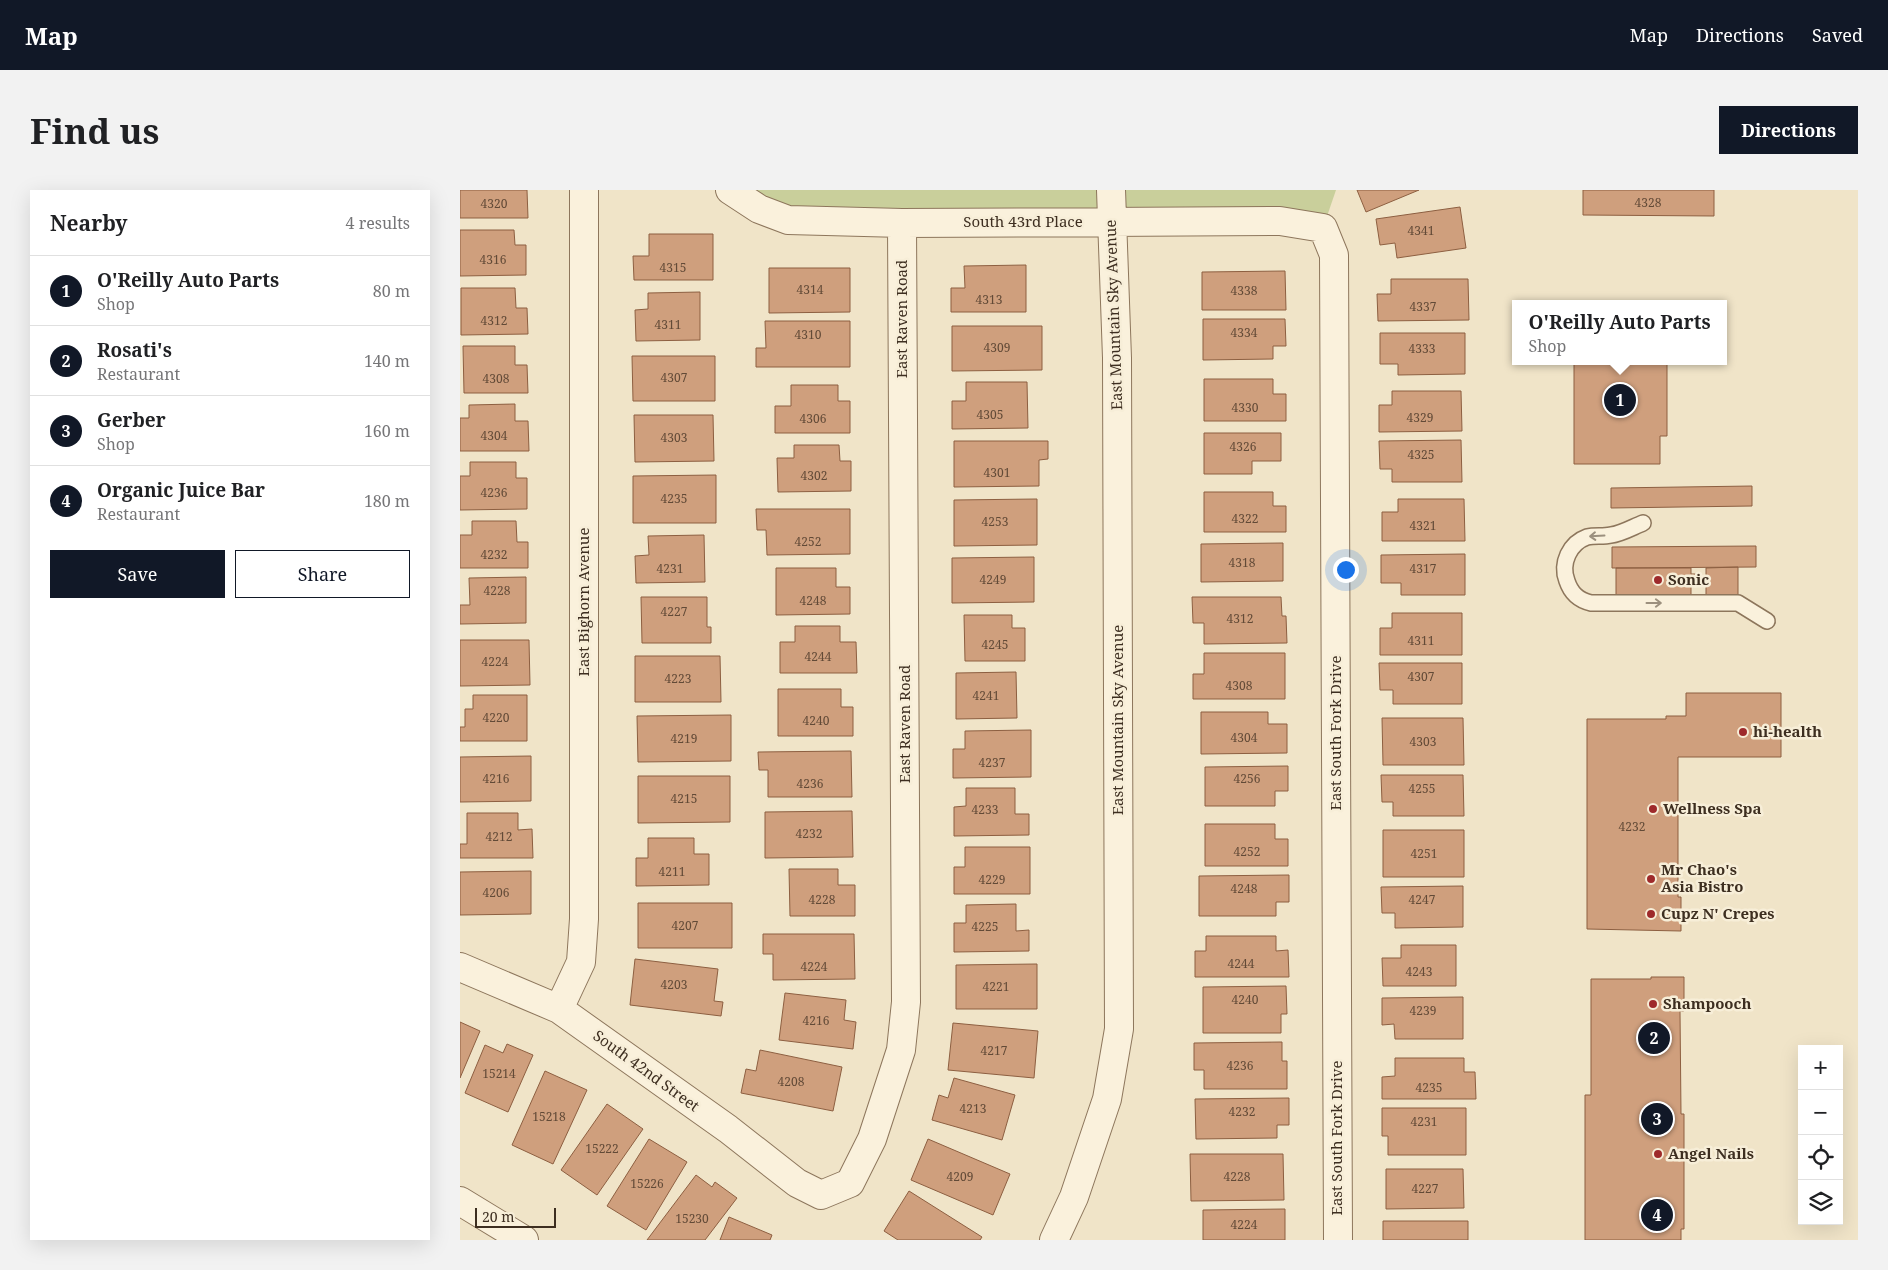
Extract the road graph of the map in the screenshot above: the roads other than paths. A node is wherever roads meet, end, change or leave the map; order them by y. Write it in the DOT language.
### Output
graph roads {
  1 [pos="584,190"];
  2 [pos="730,190"];
  3 [pos="1111,190"];
  4 [pos="1112,222"];
  5 [pos="902,223"];
  6 [pos="1323,228"];
  7 [pos="1643,522"];
  8 [pos="1767,621"];
  9 [pos="460,967"];
  10 [pos="559,1009"];
  11 [pos="821,1195"];
  12 [pos="460,1201"];
  13 [pos="524,1240"];
  14 [pos="1054,1240"];
  15 [pos="1338,1240"];
  1 -- 10 [label="street, East Bighorn Avenue"];
  2 -- 5 [label="street, South 43rd Place"];
  3 -- 4 [label="street, East Mountain Sky Avenue"];
  4 -- 5 [label="street, South 43rd Place"];
  4 -- 6 [label="street, South 43rd Place"];
  4 -- 14 [label="street, East Mountain Sky Avenue"];
  5 -- 11 [label="street, East Raven Road"];
  6 -- 15 [label="street, East South Fork Drive"];
  7 -- 8 [label="lane, one-way"];
  9 -- 10 [label="street, South 42nd Street"];
  10 -- 11 [label="street, South 42nd Street"];
  12 -- 13 [label="street"];
}
